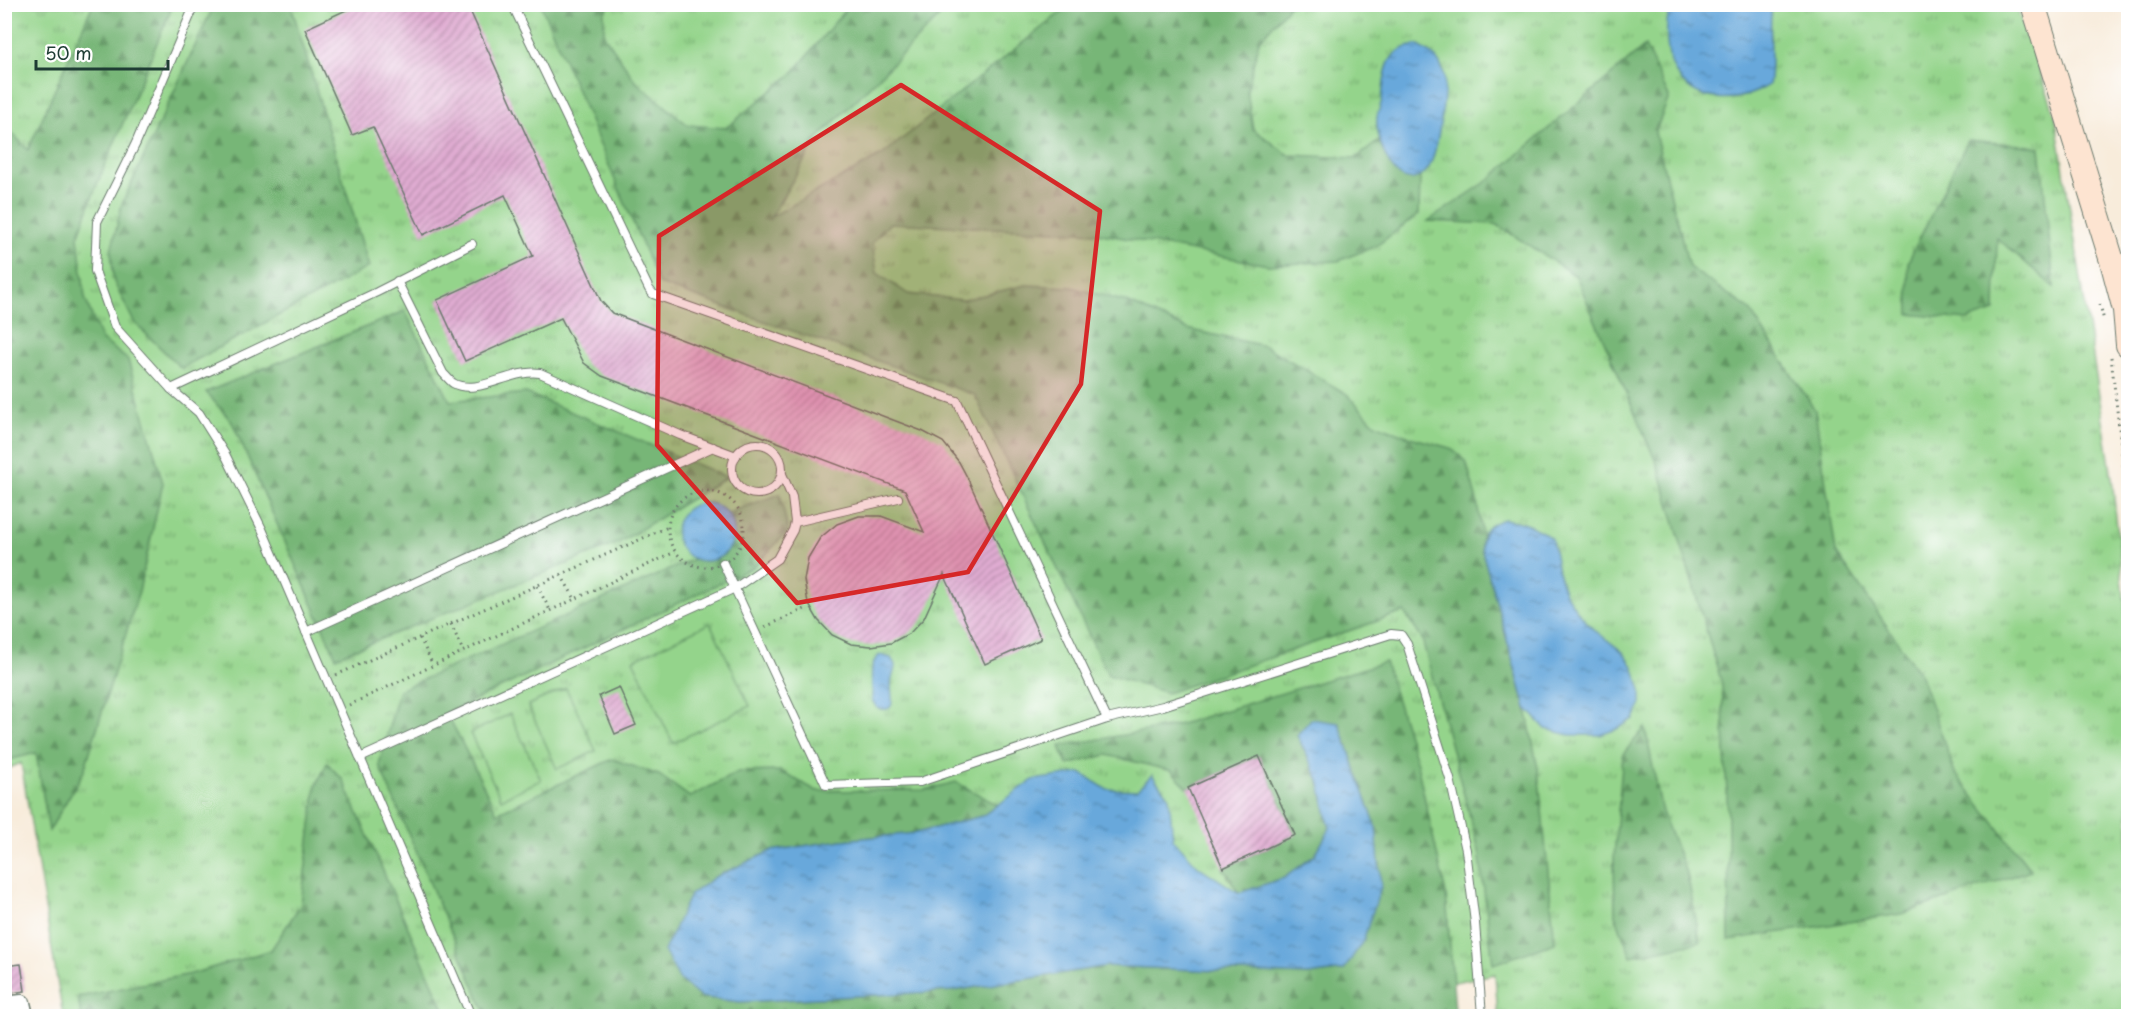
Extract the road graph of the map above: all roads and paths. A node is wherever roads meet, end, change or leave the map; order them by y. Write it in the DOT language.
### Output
graph roads {
  1 [pos="195,4"];
  2 [pos="512,4"];
  3 [pos="2033,4"];
  4 [pos="472,244"];
  5 [pos="397,281"];
  6 [pos="2128,345"];
  7 [pos="171,389"];
  8 [pos="713,447"];
  9 [pos="736,456"];
  10 [pos="782,474"];
  11 [pos="898,498"];
  12 [pos="795,522"];
  13 [pos="668,527"];
  14 [pos="675,552"];
  15 [pos="723,563"];
  16 [pos="561,575"];
  17 [pos="537,586"];
  18 [pos="735,588"];
  19 [pos="575,599"];
  20 [pos="807,608"];
  21 [pos="550,610"];
  22 [pos="451,624"];
  23 [pos="755,631"];
  24 [pos="306,632"];
  25 [pos="420,638"];
  26 [pos="463,651"];
  27 [pos="433,665"];
  28 [pos="326,680"];
  29 [pos="339,709"];
  30 [pos="1107,719"];
  31 [pos="360,758"];
  32 [pos="4,1005"];
  33 [pos="25,1017"];
  34 [pos="471,1017"];
  35 [pos="1482,1017"];
  1 -- 7 [label="lane"];
  2 -- 30 [label="lane"];
  3 -- 6 [label="main road"];
  4 -- 5 [label="lane"];
  5 -- 7 [label="lane"];
  5 -- 8 [label="lane"];
  7 -- 24 [label="lane"];
  8 -- 9 [label="lane"];
  8 -- 24 [label="lane"];
  9 -- 10 [label="lane"];
  9 -- 10 [label="lane"];
  10 -- 12 [label="lane"];
  11 -- 12 [label="lane"];
  12 -- 18 [label="lane"];
  13 -- 14 [label="path"];
  13 -- 15 [label="path"];
  13 -- 16 [label="path"];
  14 -- 15 [label="path"];
  14 -- 19 [label="path"];
  15 -- 18 [label="lane"];
  16 -- 17 [label="path"];
  16 -- 19 [label="path"];
  17 -- 21 [label="path"];
  17 -- 22 [label="path"];
  18 -- 23 [label="lane"];
  18 -- 31 [label="lane"];
  19 -- 21 [label="path"];
  20 -- 23 [label="path"];
  21 -- 26 [label="path"];
  22 -- 25 [label="path"];
  22 -- 26 [label="path"];
  23 -- 30 [label="lane"];
  24 -- 28 [label="lane"];
  25 -- 27 [label="path"];
  25 -- 28 [label="path"];
  26 -- 27 [label="path"];
  27 -- 29 [label="path"];
  28 -- 29 [label="lane"];
  29 -- 31 [label="lane"];
  30 -- 35 [label="lane"];
  31 -- 34 [label="lane"];
  32 -- 33 [label="street"];
}
